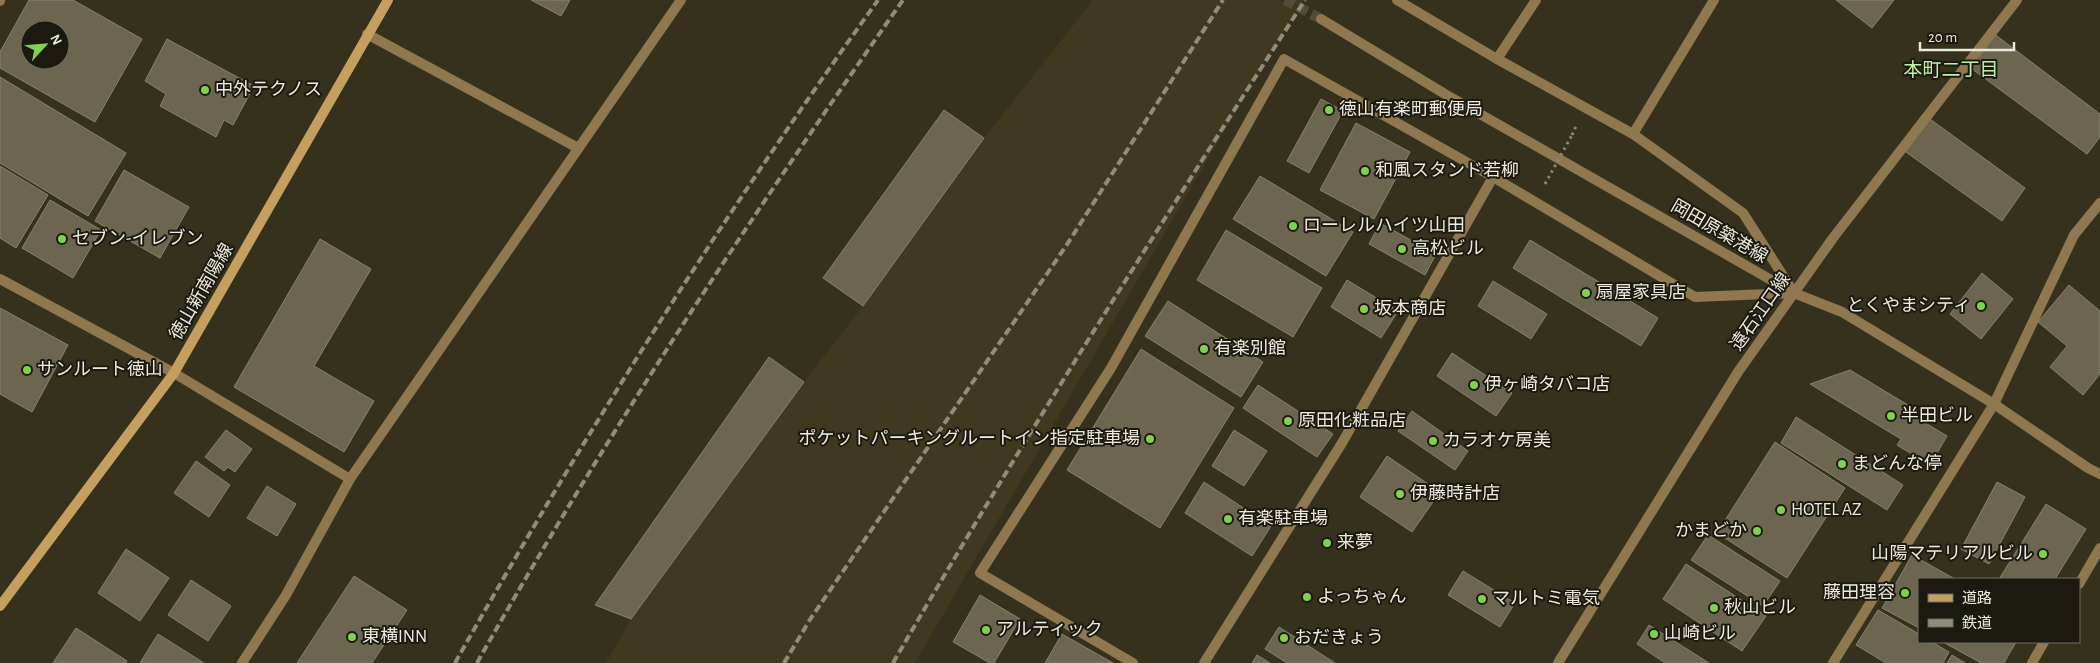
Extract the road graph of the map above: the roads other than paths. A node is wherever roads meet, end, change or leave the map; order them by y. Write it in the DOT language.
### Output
graph roads {
  1 [pos="388,0"];
  2 [pos="681,0"];
  3 [pos="1397,0"];
  4 [pos="1536,0"];
  5 [pos="1714,0"];
  6 [pos="2017,0"];
  7 [pos="1321,19"];
  8 [pos="367,34"];
  9 [pos="1497,59"];
  10 [pos="1633,134"];
  11 [pos="578,148"];
  12 [pos="1493,177"];
  13 [pos="2100,203"];
  14 [pos="0,279"];
  15 [pos="1794,293"];
  16 [pos="174,373"];
  17 [pos="1994,404"];
  18 [pos="2100,474"];
  19 [pos="350,479"];
  20 [pos="2100,548"];
  21 [pos="2080,582"];
  22 [pos="0,606"];
  23 [pos="2043,643"];
  24 [pos="242,663"];
  25 [pos="1133,663"];
  26 [pos="1204,663"];
  27 [pos="1558,663"];
  28 [pos="1834,663"];
  29 [pos="2032,663"];
  1 -- 8 [label="main road, 徳山新南陽線"];
  2 -- 11 [label="street"];
  3 -- 9 [label="street"];
  4 -- 9 [label="street"];
  5 -- 10 [label="street"];
  6 -- 15 [label="street, 遠石江口線"];
  7 -- 15 [label="street, 岡田原築港線"];
  8 -- 11 [label="street"];
  8 -- 16 [label="main road, 徳山新南陽線"];
  9 -- 10 [label="street"];
  10 -- 15 [label="street"];
  11 -- 19 [label="street"];
  12 -- 15 [label="street"];
  12 -- 25 [label="street"];
  12 -- 26 [label="street"];
  13 -- 17 [label="street"];
  14 -- 16 [label="street"];
  15 -- 17 [label="street, 岡田原築港線"];
  15 -- 27 [label="street, 遠石江口線"];
  16 -- 19 [label="street"];
  16 -- 22 [label="main road, 徳山新南陽線"];
  17 -- 18 [label="street, 岡田原築港線"];
  17 -- 28 [label="street"];
  19 -- 24 [label="street"];
  20 -- 21 [label="street"];
  23 -- 29 [label="street"];
}
